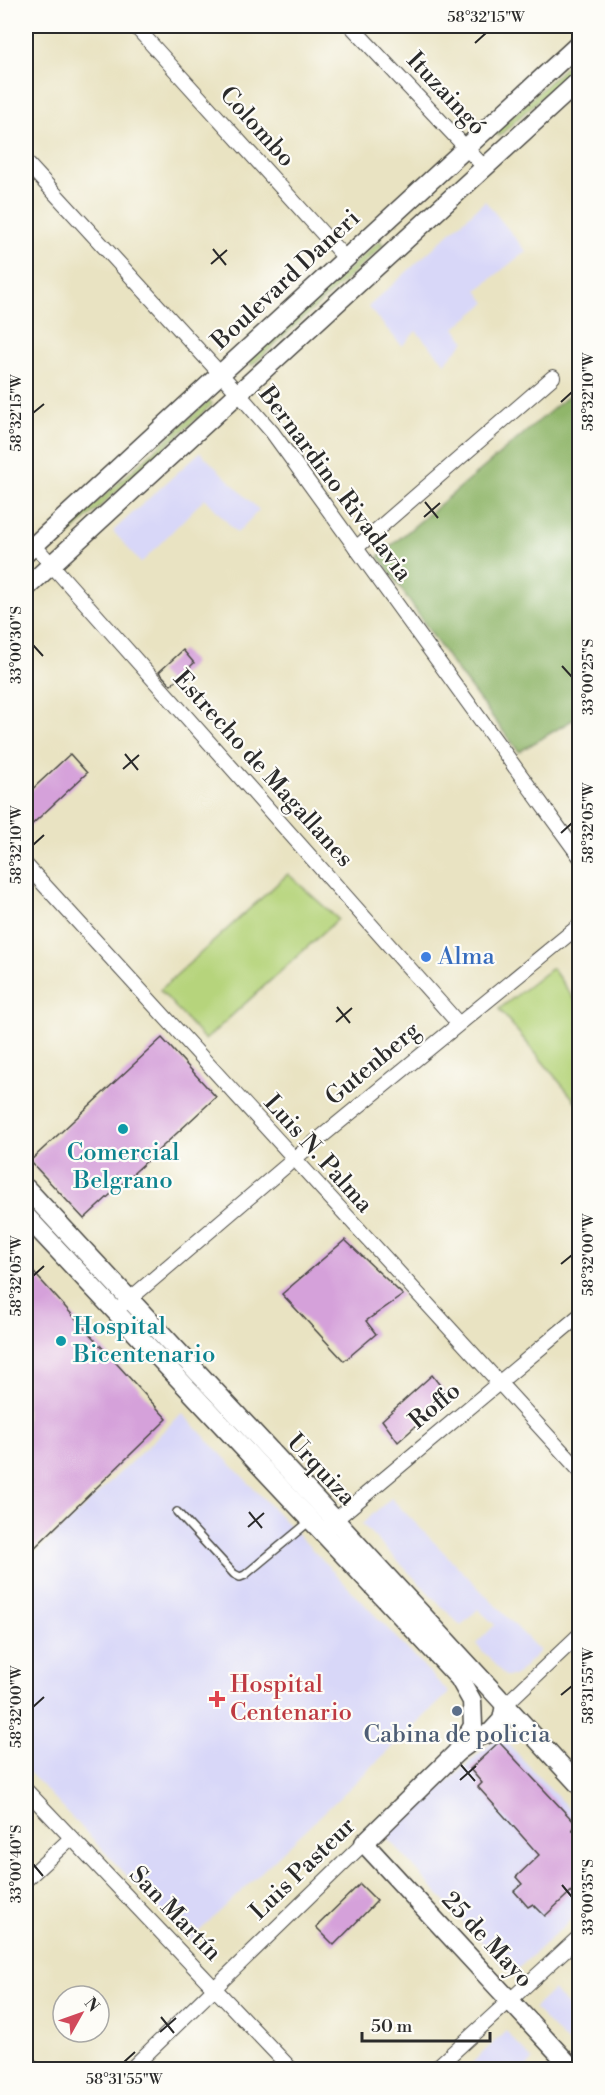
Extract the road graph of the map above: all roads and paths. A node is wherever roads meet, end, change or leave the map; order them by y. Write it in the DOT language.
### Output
graph roads {
  1 [pos="135,26"];
  2 [pos="351,26"];
  3 [pos="579,42"];
  4 [pos="579,80"];
  5 [pos="465,148"];
  6 [pos="26,162"];
  7 [pos="484,167"];
  8 [pos="383,224"];
  9 [pos="401,244"];
  10 [pos="345,258"];
  11 [pos="220,374"];
  12 [pos="553,377"];
  13 [pos="238,393"];
  14 [pos="356,548"];
  15 [pos="30,549"];
  16 [pos="51,564"];
  17 [pos="26,588"];
  18 [pos="579,857"];
  19 [pos="26,865"];
  20 [pos="579,925"];
  21 [pos="458,1023"];
  22 [pos="293,1160"];
  23 [pos="26,1188"];
  24 [pos="26,1216"];
  25 [pos="122,1306"];
  26 [pos="579,1316"];
  27 [pos="498,1383"];
  28 [pos="579,1471"];
  29 [pos="177,1512"];
  30 [pos="329,1514"];
  31 [pos="315,1526"];
  32 [pos="579,1634"];
  33 [pos="505,1705"];
  34 [pos="457,1752"];
  35 [pos="579,1786"];
  36 [pos="26,1790"];
  37 [pos="71,1838"];
  38 [pos="364,1843"];
  39 [pos="26,1880"];
  40 [pos="579,1936"];
  41 [pos="215,1988"];
  42 [pos="510,2000"];
  43 [pos="26,2060"];
  44 [pos="34,2070"];
  45 [pos="130,2070"];
  46 [pos="292,2070"];
  47 [pos="434,2070"];
  48 [pos="574,2070"];
  1 -- 10 [label="street, Colombo"];
  2 -- 5 [label="street, Ituzaingó"];
  3 -- 5 [label="main road, Boulevard Daneri"];
  4 -- 7 [label="main road, Boulevard Daneri"];
  5 -- 7 [label="street, Ituzaingó"];
  5 -- 8 [label="main road, Boulevard Daneri"];
  6 -- 11 [label="street, Bernardino Rivadavia"];
  7 -- 9 [label="main road, Boulevard Daneri"];
  8 -- 9 [label="main road"];
  8 -- 10 [label="main road, Boulevard Daneri"];
  9 -- 13 [label="main road, Boulevard Daneri"];
  10 -- 11 [label="main road, Boulevard Daneri"];
  11 -- 13 [label="street, Bernardino Rivadavia"];
  11 -- 15 [label="main road, Boulevard Daneri"];
  12 -- 14 [label="street"];
  13 -- 14 [label="street, Bernardino Rivadavia"];
  13 -- 16 [label="main road, Boulevard Daneri"];
  14 -- 18 [label="street, Bernardino Rivadavia"];
  15 -- 16 [label="street, Estrecho de Magallanes"];
  16 -- 17 [label="main road, Boulevard Daneri"];
  16 -- 21 [label="street, Estrecho de Magallanes"];
  19 -- 22 [label="street, Luis N. Palma"];
  20 -- 21 [label="street, Gutenberg"];
  21 -- 22 [label="street, Gutenberg"];
  22 -- 25 [label="street, Gutenberg"];
  22 -- 27 [label="street, Luis N. Palma"];
  23 -- 25 [label="main road, Urquiza"];
  24 -- 25 [label="main road, Urquiza"];
  25 -- 30 [label="main road, Urquiza"];
  25 -- 31 [label="main road, Urquiza"];
  26 -- 27 [label="street, Roffo"];
  27 -- 28 [label="street, Luis N. Palma"];
  27 -- 30 [label="street, Roffo"];
  29 -- 31 [label="lane"];
  30 -- 31 [label="street, Roffo"];
  30 -- 33 [label="main road, Urquiza"];
  31 -- 34 [label="main road, Urquiza"];
  32 -- 33 [label="street"];
  33 -- 34 [label="main road, Luis Pasteur"];
  33 -- 35 [label="main road, Urquiza"];
  34 -- 38 [label="main road, Luis Pasteur"];
  36 -- 37 [label="street, San Martín"];
  37 -- 39 [label="street"];
  37 -- 41 [label="street, San Martín"];
  38 -- 41 [label="street, Luis Pasteur"];
  38 -- 42 [label="main road, 25 de Mayo"];
  40 -- 42 [label="street"];
  41 -- 45 [label="street, Luis Pasteur"];
  41 -- 46 [label="street, San Martín"];
  42 -- 47 [label="street"];
  42 -- 48 [label="main road, 25 de Mayo"];
  43 -- 44 [label="street"];
}
